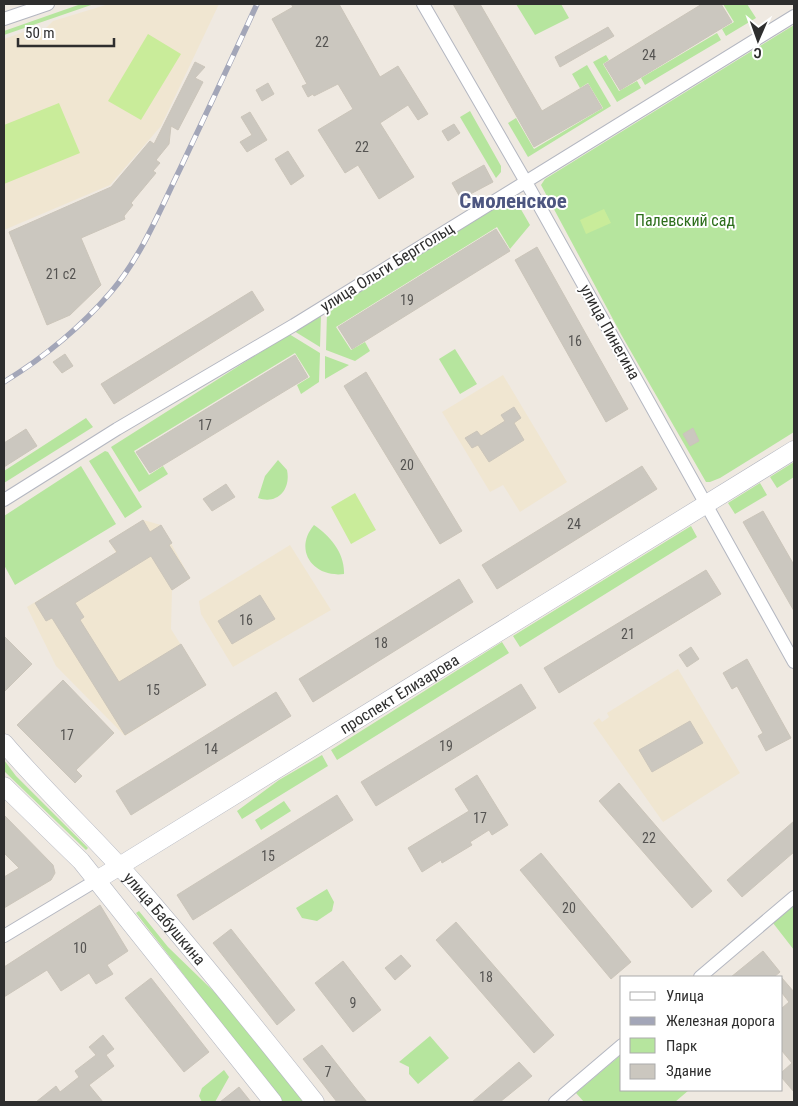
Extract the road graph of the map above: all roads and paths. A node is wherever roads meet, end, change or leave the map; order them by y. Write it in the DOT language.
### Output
graph roads {
  1 [pos="48,4"];
  2 [pos="423,4"];
  3 [pos="794,16"];
  4 [pos="4,19"];
  5 [pos="526,182"];
  6 [pos="794,450"];
  7 [pos="4,500"];
  8 [pos="706,505"];
  9 [pos="794,662"];
  10 [pos="4,743"];
  11 [pos="4,786"];
  12 [pos="120,866"];
  13 [pos="97,880"];
  14 [pos="794,897"];
  15 [pos="4,936"];
  16 [pos="701,976"];
  17 [pos="620,1047"];
  18 [pos="273,1102"];
  19 [pos="315,1102"];
  20 [pos="555,1102"];
  1 -- 4 [label="street"];
  2 -- 5 [label="street, улица Пинегина"];
  3 -- 5 [label="street, улица Ольги Берггольц"];
  5 -- 7 [label="street, улица Ольги Берггольц"];
  5 -- 8 [label="street, улица Пинегина"];
  6 -- 8 [label="street, проспект Елизарова"];
  8 -- 9 [label="street, улица Пинегина"];
  8 -- 12 [label="street, проспект Елизарова"];
  10 -- 12 [label="street, улица Бабушкина"];
  11 -- 13 [label="street, улица Бабушкина"];
  12 -- 13 [label="street, проспект Елизарова"];
  12 -- 19 [label="street, улица Бабушкина"];
  13 -- 15 [label="street, проспект Елизарова"];
  13 -- 18 [label="street, улица Бабушкина"];
  14 -- 16 [label="street"];
  17 -- 20 [label="street"];
}
